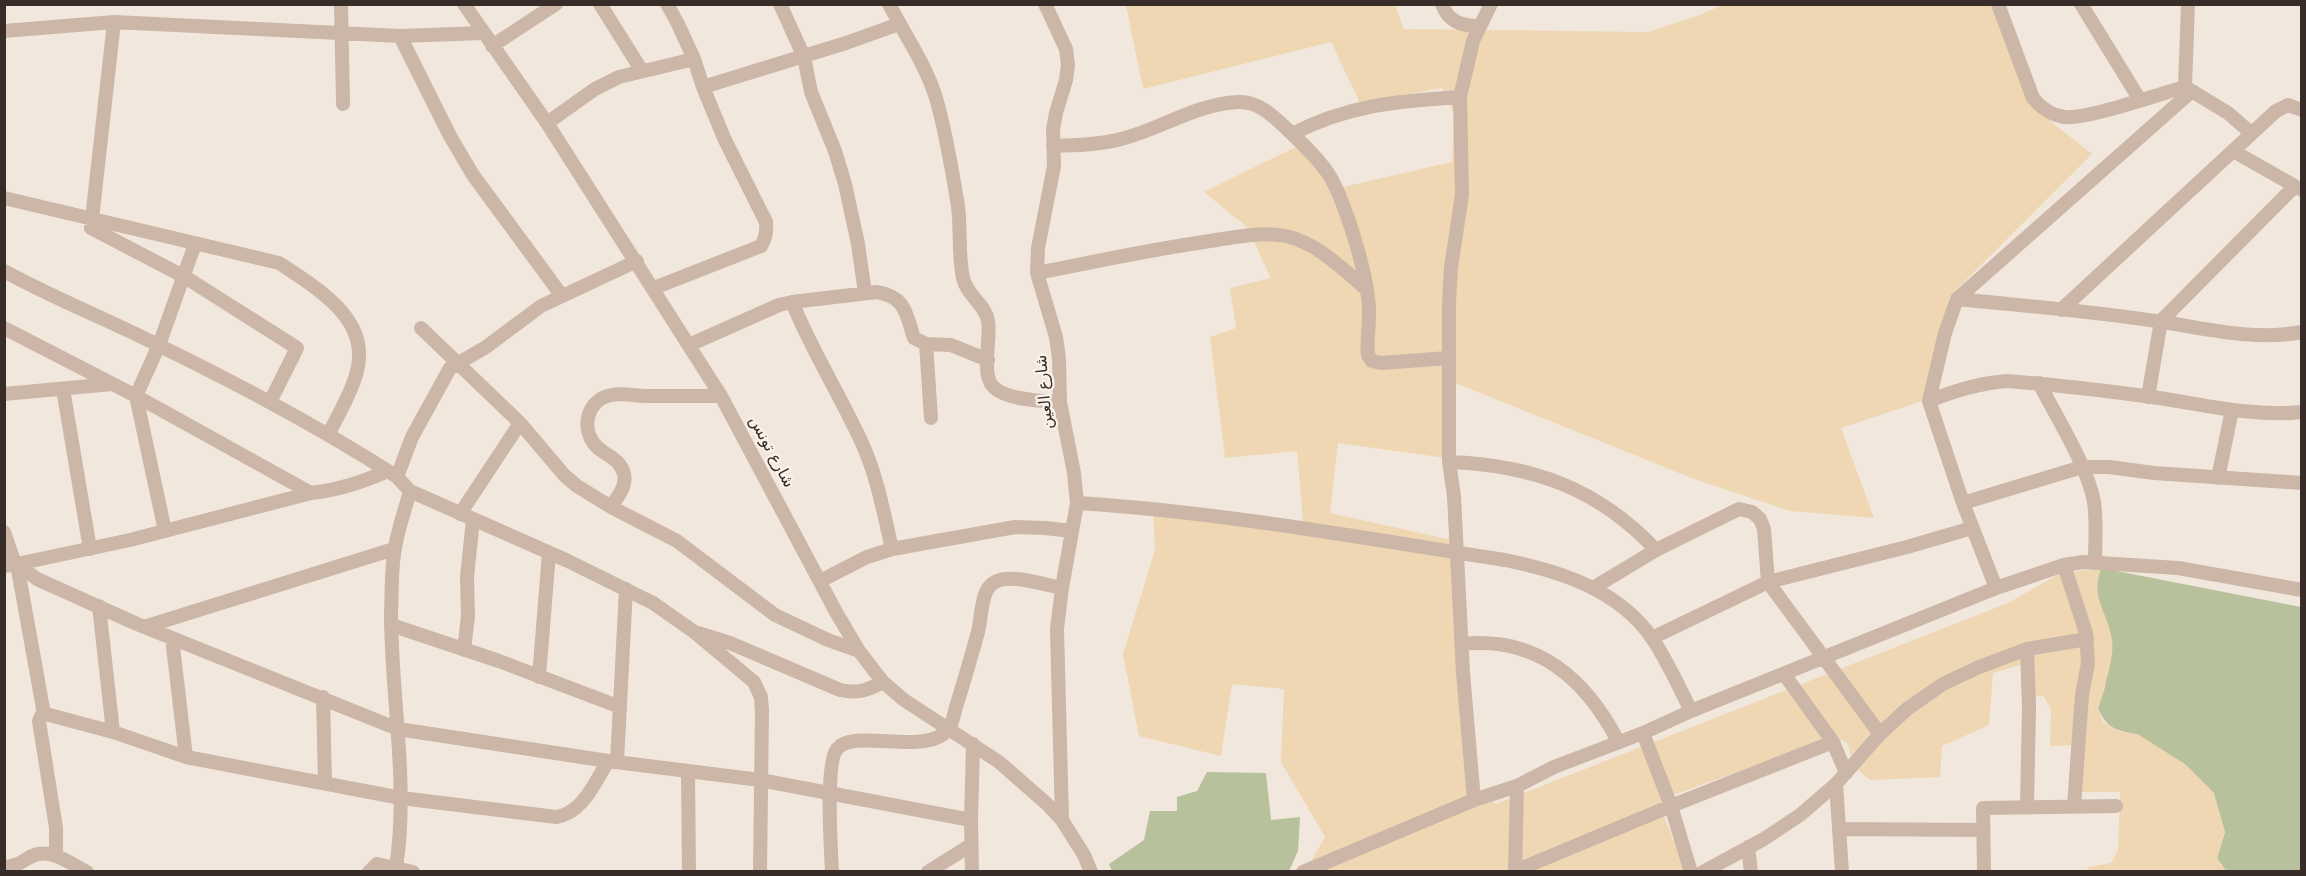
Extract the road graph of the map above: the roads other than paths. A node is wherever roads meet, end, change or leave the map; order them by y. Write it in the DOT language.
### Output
graph roads {
  1 [pos="341,4"];
  2 [pos="464,4"];
  3 [pos="556,4"];
  4 [pos="600,4"];
  5 [pos="667,4"];
  6 [pos="780,4"];
  7 [pos="888,4"];
  8 [pos="1045,4"];
  9 [pos="1442,4"];
  10 [pos="1998,4"];
  11 [pos="2081,4"];
  12 [pos="2188,4"];
  13 [pos="1494,5"];
  14 [pos="114,22"];
  15 [pos="899,24"];
  16 [pos="1479,26"];
  17 [pos="4,31"];
  18 [pos="341,33"];
  19 [pos="483,33"];
  20 [pos="400,36"];
  21 [pos="492,46"];
  22 [pos="804,57"];
  23 [pos="694,59"];
  24 [pos="642,71"];
  25 [pos="703,87"];
  26 [pos="2188,89"];
  27 [pos="1460,97"];
  28 [pos="2140,100"];
  29 [pos="343,104"];
  30 [pos="2301,110"];
  31 [pos="547,123"];
  32 [pos="2251,133"];
  33 [pos="1292,134"];
  34 [pos="1053,146"];
  35 [pos="2233,151"];
  36 [pos="2298,188"];
  37 [pos="4,198"];
  38 [pos="92,220"];
  39 [pos="195,244"];
  40 [pos="637,261"];
  41 [pos="4,271"];
  42 [pos="1037,273"];
  43 [pos="185,277"];
  44 [pos="654,288"];
  45 [pos="1366,289"];
  46 [pos="865,293"];
  47 [pos="562,296"];
  48 [pos="1957,299"];
  49 [pos="792,302"];
  50 [pos="2061,310"];
  51 [pos="2161,321"];
  52 [pos="4,328"];
  53 [pos="421,328"];
  54 [pos="2301,332"];
  55 [pos="926,344"];
  56 [pos="159,345"];
  57 [pos="689,345"];
  58 [pos="1448,358"];
  59 [pos="988,360"];
  60 [pos="456,364"];
  61 [pos="2040,383"];
  62 [pos="112,384"];
  63 [pos="63,389"];
  64 [pos="4,394"];
  65 [pos="136,396"];
  66 [pos="721,396"];
  67 [pos="2148,397"];
  68 [pos="1929,401"];
  69 [pos="270,402"];
  70 [pos="1060,402"];
  71 [pos="2232,410"];
  72 [pos="2301,412"];
  73 [pos="931,418"];
  74 [pos="520,423"];
  75 [pos="329,433"];
  76 [pos="1449,462"];
  77 [pos="2082,467"];
  78 [pos="393,474"];
  79 [pos="2218,478"];
  80 [pos="2301,483"];
  81 [pos="410,491"];
  82 [pos="311,493"];
  83 [pos="1077,503"];
  84 [pos="1962,503"];
  85 [pos="611,507"];
  86 [pos="460,514"];
  87 [pos="473,520"];
  88 [pos="1972,528"];
  89 [pos="165,531"];
  90 [pos="1072,531"];
  91 [pos="4,532"];
  92 [pos="90,549"];
  93 [pos="394,549"];
  94 [pos="892,549"];
  95 [pos="1656,550"];
  96 [pos="1457,552"];
  97 [pos="549,553"];
  98 [pos="2095,563"];
  99 [pos="11,565"];
  100 [pos="2064,565"];
  101 [pos="820,581"];
  102 [pos="1768,582"];
  103 [pos="1062,588"];
  104 [pos="1593,588"];
  105 [pos="1996,588"];
  106 [pos="626,590"];
  107 [pos="2301,590"];
  108 [pos="99,606"];
  109 [pos="391,625"];
  110 [pos="144,627"];
  111 [pos="693,631"];
  112 [pos="172,638"];
  113 [pos="1652,638"];
  114 [pos="2087,639"];
  115 [pos="1462,644"];
  116 [pos="2027,649"];
  117 [pos="464,650"];
  118 [pos="859,651"];
  119 [pos="1824,657"];
  120 [pos="1784,674"];
  121 [pos="539,676"];
  122 [pos="883,682"];
  123 [pos="323,697"];
  124 [pos="620,707"];
  125 [pos="1691,711"];
  126 [pos="44,714"];
  127 [pos="398,729"];
  128 [pos="949,729"];
  129 [pos="113,732"];
  130 [pos="1643,733"];
  131 [pos="1881,734"];
  132 [pos="1618,741"];
  133 [pos="1833,742"];
  134 [pos="973,744"];
  135 [pos="186,757"];
  136 [pos="613,761"];
  137 [pos="688,771"];
  138 [pos="1846,773"];
  139 [pos="760,780"];
  140 [pos="325,783"];
  141 [pos="1836,784"];
  142 [pos="1517,786"];
  143 [pos="830,793"];
  144 [pos="401,798"];
  145 [pos="1474,800"];
  146 [pos="1671,806"];
  147 [pos="2074,806"];
  148 [pos="2116,806"];
  149 [pos="2027,807"];
  150 [pos="971,820"];
  151 [pos="1062,820"];
  152 [pos="1840,830"];
  153 [pos="1983,830"];
  154 [pos="971,845"];
  155 [pos="1748,847"];
  156 [pos="57,856"];
  157 [pos="25,866"];
  158 [pos="4,867"];
  159 [pos="396,868"];
  160 [pos="1515,871"];
  161 [pos="87,872"];
  162 [pos="369,872"];
  163 [pos="413,872"];
  164 [pos="689,872"];
  165 [pos="760,872"];
  166 [pos="832,872"];
  167 [pos="928,872"];
  168 [pos="972,872"];
  169 [pos="1091,872"];
  170 [pos="1303,872"];
  171 [pos="1691,872"];
  172 [pos="1702,872"];
  173 [pos="1752,872"];
  174 [pos="1842,872"];
  175 [pos="1984,872"];
  1 -- 18 [label="street"];
  2 -- 19 [label="street, شارع تونس"];
  3 -- 21 [label="street"];
  4 -- 24 [label="street"];
  5 -- 23 [label="street"];
  6 -- 22 [label="street"];
  7 -- 15 [label="street"];
  8 -- 34 [label="street, شارع العين"];
  9 -- 16 [label="street"];
  10 -- 28 [label="street"];
  11 -- 28 [label="street"];
  12 -- 26 [label="street"];
  13 -- 16 [label="street"];
  14 -- 17 [label="street"];
  14 -- 18 [label="street"];
  14 -- 38 [label="street"];
  15 -- 22 [label="street"];
  15 -- 59 [label="street"];
  16 -- 27 [label="street"];
  18 -- 20 [label="street"];
  18 -- 29 [label="street"];
  19 -- 20 [label="street"];
  19 -- 21 [label="street, شارع تونس"];
  20 -- 47 [label="street"];
  21 -- 31 [label="street, شارع تونس"];
  22 -- 25 [label="street"];
  22 -- 46 [label="street"];
  23 -- 24 [label="street"];
  23 -- 25 [label="street"];
  24 -- 31 [label="street"];
  25 -- 44 [label="street"];
  26 -- 28 [label="street"];
  26 -- 32 [label="street"];
  26 -- 48 [label="street"];
  27 -- 33 [label="street"];
  27 -- 58 [label="street"];
  30 -- 32 [label="street"];
  31 -- 40 [label="street, شارع تونس"];
  32 -- 35 [label="street"];
  33 -- 34 [label="street"];
  33 -- 45 [label="street"];
  34 -- 42 [label="street, شارع العين"];
  35 -- 36 [label="street"];
  35 -- 50 [label="street"];
  36 -- 51 [label="street"];
  37 -- 38 [label="street"];
  38 -- 39 [label="street"];
  38 -- 43 [label="street"];
  39 -- 43 [label="street"];
  39 -- 75 [label="street"];
  40 -- 44 [label="street, شارع تونس"];
  40 -- 47 [label="street"];
  41 -- 56 [label="street"];
  42 -- 45 [label="street"];
  42 -- 70 [label="street, شارع العين"];
  43 -- 56 [label="street"];
  43 -- 69 [label="street"];
  44 -- 57 [label="street, شارع تونس"];
  45 -- 58 [label="street"];
  46 -- 49 [label="street"];
  46 -- 55 [label="street"];
  47 -- 60 [label="street"];
  48 -- 50 [label="street"];
  48 -- 68 [label="street"];
  49 -- 57 [label="street"];
  49 -- 94 [label="street"];
  50 -- 51 [label="street"];
  51 -- 54 [label="street"];
  51 -- 67 [label="street"];
  52 -- 62 [label="street"];
  53 -- 60 [label="street"];
  55 -- 59 [label="street"];
  55 -- 73 [label="street"];
  56 -- 65 [label="street"];
  56 -- 69 [label="street"];
  57 -- 66 [label="street, شارع تونس"];
  58 -- 76 [label="street"];
  59 -- 70 [label="street"];
  60 -- 74 [label="street"];
  60 -- 78 [label="street"];
  61 -- 67 [label="street"];
  61 -- 68 [label="street"];
  61 -- 77 [label="street"];
  62 -- 63 [label="street"];
  62 -- 65 [label="street"];
  63 -- 64 [label="street"];
  63 -- 92 [label="street"];
  65 -- 82 [label="street"];
  65 -- 89 [label="street"];
  66 -- 85 [label="street"];
  66 -- 101 [label="street, شارع تونس"];
  67 -- 71 [label="street"];
  68 -- 84 [label="street"];
  69 -- 75 [label="street"];
  70 -- 83 [label="street, شارع العين"];
  71 -- 72 [label="street"];
  71 -- 79 [label="street"];
  74 -- 85 [label="street"];
  74 -- 86 [label="street"];
  75 -- 78 [label="street"];
  76 -- 95 [label="street"];
  76 -- 96 [label="street"];
  77 -- 79 [label="street"];
  77 -- 84 [label="street"];
  77 -- 98 [label="street"];
  78 -- 81 [label="street"];
  78 -- 82 [label="street"];
  79 -- 80 [label="street"];
  81 -- 86 [label="street"];
  81 -- 93 [label="street"];
  82 -- 89 [label="street"];
  83 -- 90 [label="street, شارع العين"];
  83 -- 96 [label="street"];
  84 -- 88 [label="street"];
  85 -- 118 [label="street"];
  86 -- 87 [label="street"];
  87 -- 97 [label="street"];
  87 -- 117 [label="street"];
  88 -- 102 [label="street"];
  88 -- 105 [label="street"];
  89 -- 92 [label="street"];
  90 -- 94 [label="street"];
  90 -- 103 [label="street, شارع العين"];
  91 -- 99 [label="street"];
  92 -- 99 [label="street"];
  93 -- 109 [label="street"];
  93 -- 110 [label="street"];
  94 -- 101 [label="street"];
  95 -- 102 [label="street"];
  95 -- 104 [label="street"];
  96 -- 104 [label="street"];
  96 -- 115 [label="street"];
  97 -- 106 [label="street"];
  97 -- 121 [label="street"];
  98 -- 100 [label="street"];
  98 -- 107 [label="street"];
  99 -- 108 [label="street"];
  99 -- 126 [label="street"];
  100 -- 105 [label="street"];
  100 -- 114 [label="street"];
  101 -- 118 [label="street, شارع تونس"];
  102 -- 113 [label="street"];
  102 -- 119 [label="street"];
  103 -- 128 [label="street"];
  103 -- 151 [label="street, شارع العين"];
  104 -- 113 [label="street"];
  105 -- 119 [label="street"];
  106 -- 111 [label="street"];
  106 -- 124 [label="street"];
  108 -- 110 [label="street"];
  108 -- 129 [label="street"];
  109 -- 117 [label="street"];
  109 -- 127 [label="street"];
  110 -- 112 [label="street"];
  111 -- 122 [label="street"];
  111 -- 139 [label="street"];
  112 -- 123 [label="street"];
  112 -- 135 [label="street"];
  113 -- 125 [label="street"];
  114 -- 116 [label="street"];
  114 -- 147 [label="street"];
  115 -- 132 [label="street"];
  115 -- 145 [label="street"];
  116 -- 131 [label="street"];
  116 -- 149 [label="street"];
  117 -- 121 [label="street"];
  118 -- 122 [label="street, شارع تونس"];
  119 -- 120 [label="street"];
  119 -- 131 [label="street"];
  120 -- 125 [label="street"];
  120 -- 133 [label="street"];
  121 -- 124 [label="street"];
  122 -- 128 [label="street, شارع تونس"];
  123 -- 127 [label="street"];
  123 -- 140 [label="street"];
  124 -- 136 [label="street"];
  125 -- 130 [label="street"];
  126 -- 129 [label="street"];
  126 -- 156 [label="street"];
  127 -- 136 [label="street"];
  127 -- 144 [label="street"];
  128 -- 134 [label="street, شارع تونس"];
  128 -- 143 [label="street"];
  129 -- 135 [label="street"];
  130 -- 132 [label="street"];
  130 -- 146 [label="street"];
  131 -- 138 [label="street"];
  132 -- 142 [label="street"];
  133 -- 138 [label="street"];
  133 -- 146 [label="street"];
  134 -- 150 [label="street"];
  134 -- 151 [label="street, شارع تونس"];
  135 -- 140 [label="street"];
  136 -- 137 [label="street"];
  136 -- 144 [label="street"];
  137 -- 139 [label="street"];
  137 -- 164 [label="street"];
  138 -- 141 [label="street"];
  139 -- 143 [label="street"];
  139 -- 165 [label="street"];
  140 -- 144 [label="street"];
  141 -- 152 [label="street"];
  141 -- 155 [label="street"];
  142 -- 145 [label="street"];
  142 -- 160 [label="street"];
  143 -- 150 [label="street"];
  143 -- 166 [label="street"];
  144 -- 159 [label="street"];
  145 -- 170 [label="street"];
  146 -- 160 [label="street"];
  146 -- 171 [label="street"];
  147 -- 148 [label="street"];
  147 -- 149 [label="street"];
  149 -- 153 [label="street"];
  150 -- 154 [label="street"];
  151 -- 169 [label="street, شارع تونس"];
  152 -- 153 [label="street"];
  152 -- 174 [label="street"];
  153 -- 175 [label="street"];
  154 -- 167 [label="street"];
  154 -- 168 [label="street"];
  155 -- 172 [label="street"];
  155 -- 173 [label="street"];
  156 -- 157 [label="street"];
  156 -- 161 [label="street"];
  157 -- 158 [label="street"];
  159 -- 162 [label="street"];
  159 -- 163 [label="street"];
}
